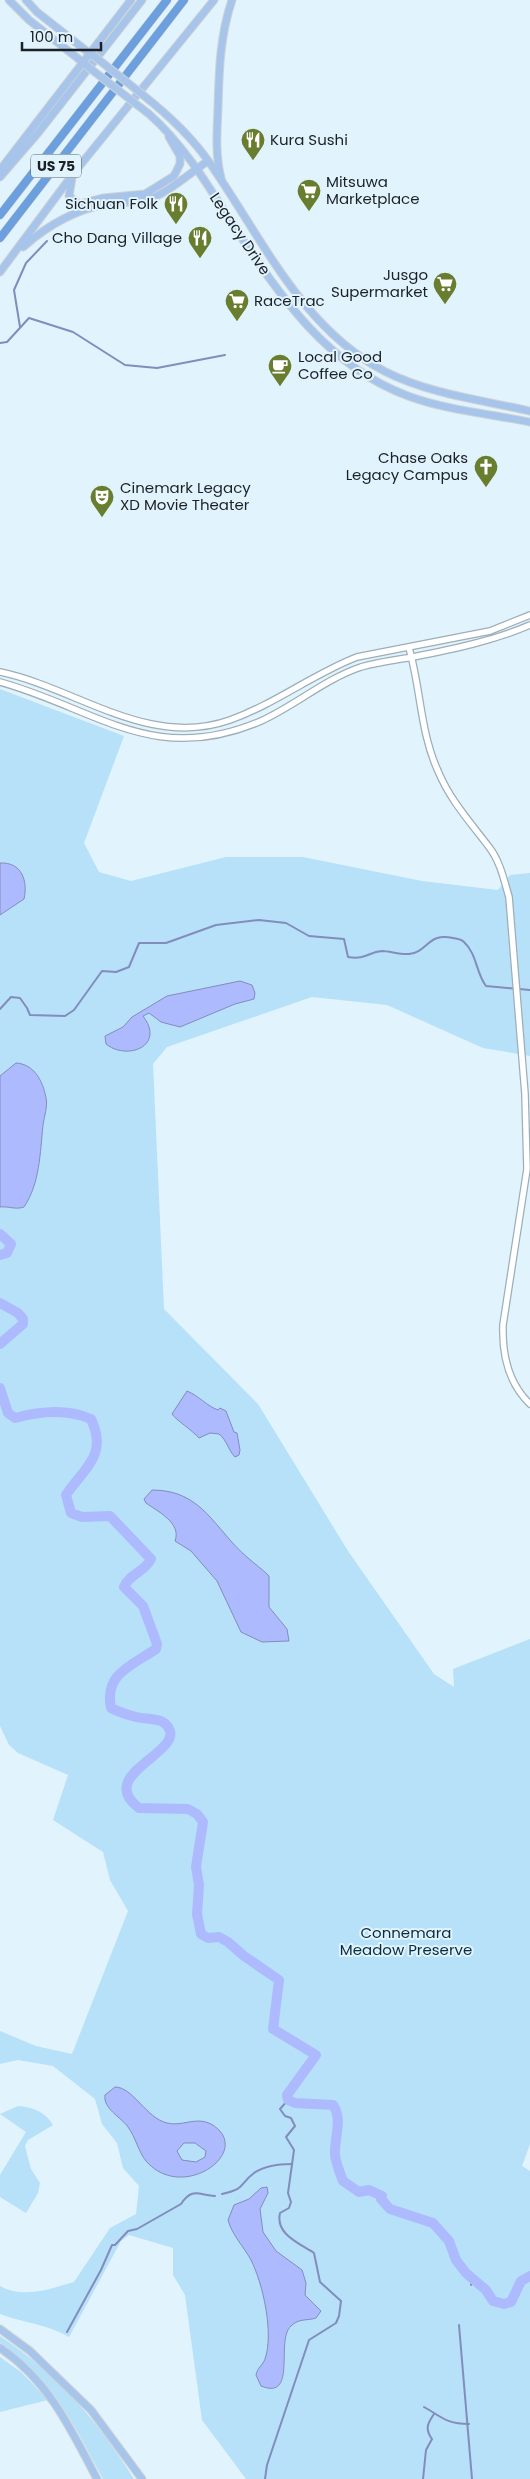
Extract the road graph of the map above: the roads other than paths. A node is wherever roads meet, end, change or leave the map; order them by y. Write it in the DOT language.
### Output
graph roads {
  1 [pos="9,0"];
  2 [pos="26,0"];
  3 [pos="131,0"];
  4 [pos="142,0"];
  5 [pos="167,0"];
  6 [pos="184,0"];
  7 [pos="214,0"];
  8 [pos="232,0"];
  9 [pos="37,12"];
  10 [pos="29,20"];
  11 [pos="92,54"];
  12 [pos="85,64"];
  13 [pos="165,128"];
  14 [pos="208,161"];
  15 [pos="197,169"];
  16 [pos="0,171"];
  17 [pos="73,174"];
  18 [pos="0,177"];
  19 [pos="223,183"];
  20 [pos="0,215"];
  21 [pos="0,238"];
  22 [pos="244,241"];
  23 [pos="262,241"];
  24 [pos="12,258"];
  25 [pos="0,272"];
  26 [pos="311,311"];
  27 [pos="300,319"];
  28 [pos="412,384"];
  29 [pos="407,396"];
  30 [pos="499,404"];
  31 [pos="530,411"];
  32 [pos="497,416"];
  33 [pos="530,422"];
  34 [pos="528,616"];
  35 [pos="530,625"];
  36 [pos="409,648"];
  37 [pos="412,657"];
  38 [pos="0,672"];
  39 [pos="0,682"];
  40 [pos="59,692"];
  41 [pos="56,702"];
  42 [pos="204,726"];
  43 [pos="164,727"];
  44 [pos="205,736"];
  45 [pos="162,737"];
  46 [pos="530,1404"];
  47 [pos="0,2329"];
  48 [pos="0,2348"];
  49 [pos="97,2479"];
  50 [pos="142,2479"];
  1 -- 10 [label="main road, Legacy Drive"];
  2 -- 9 [label="main road, Legacy Drive"];
  3 -- 11 [label="main road"];
  4 -- 18 [label="main road"];
  5 -- 20 [label="highway, US 75"];
  6 -- 21 [label="highway, US 75"];
  7 -- 17 [label="main road"];
  8 -- 19 [label="main road"];
  9 -- 10 [label="main road"];
  9 -- 11 [label="main road, Legacy Drive"];
  10 -- 12 [label="main road, Legacy Drive"];
  11 -- 12 [label="main road"];
  11 -- 14 [label="main road, Legacy Drive, bridge"];
  12 -- 13 [label="main road, Legacy Drive, bridge"];
  12 -- 16 [label="main road"];
  13 -- 15 [label="main road, Legacy Drive"];
  13 -- 17 [label="main road"];
  14 -- 15 [label="main road"];
  14 -- 19 [label="main road, Legacy Drive"];
  15 -- 22 [label="main road, Legacy Drive"];
  15 -- 24 [label="main road"];
  17 -- 24 [label="main road"];
  19 -- 23 [label="main road, Legacy Drive"];
  22 -- 23 [label="main road"];
  22 -- 27 [label="main road, Legacy Drive"];
  23 -- 26 [label="main road, Legacy Drive"];
  24 -- 25 [label="main road"];
  26 -- 27 [label="main road"];
  26 -- 28 [label="main road, Legacy Drive"];
  27 -- 29 [label="main road, Legacy Drive"];
  28 -- 29 [label="main road"];
  28 -- 30 [label="main road, Legacy Drive"];
  29 -- 32 [label="main road, Legacy Drive"];
  30 -- 31 [label="main road, Legacy Drive"];
  30 -- 32 [label="main road"];
  32 -- 33 [label="main road, Legacy Drive"];
  34 -- 35 [label="street"];
  34 -- 36 [label="street"];
  35 -- 37 [label="street"];
  36 -- 37 [label="street"];
  36 -- 42 [label="street"];
  37 -- 44 [label="street"];
  37 -- 46 [label="street"];
  38 -- 40 [label="street"];
  39 -- 41 [label="street"];
  40 -- 41 [label="street"];
  40 -- 43 [label="street"];
  41 -- 45 [label="street"];
  42 -- 43 [label="street"];
  42 -- 44 [label="street"];
  43 -- 45 [label="street"];
  44 -- 45 [label="street"];
  47 -- 50 [label="main road"];
  48 -- 49 [label="main road"];
}
